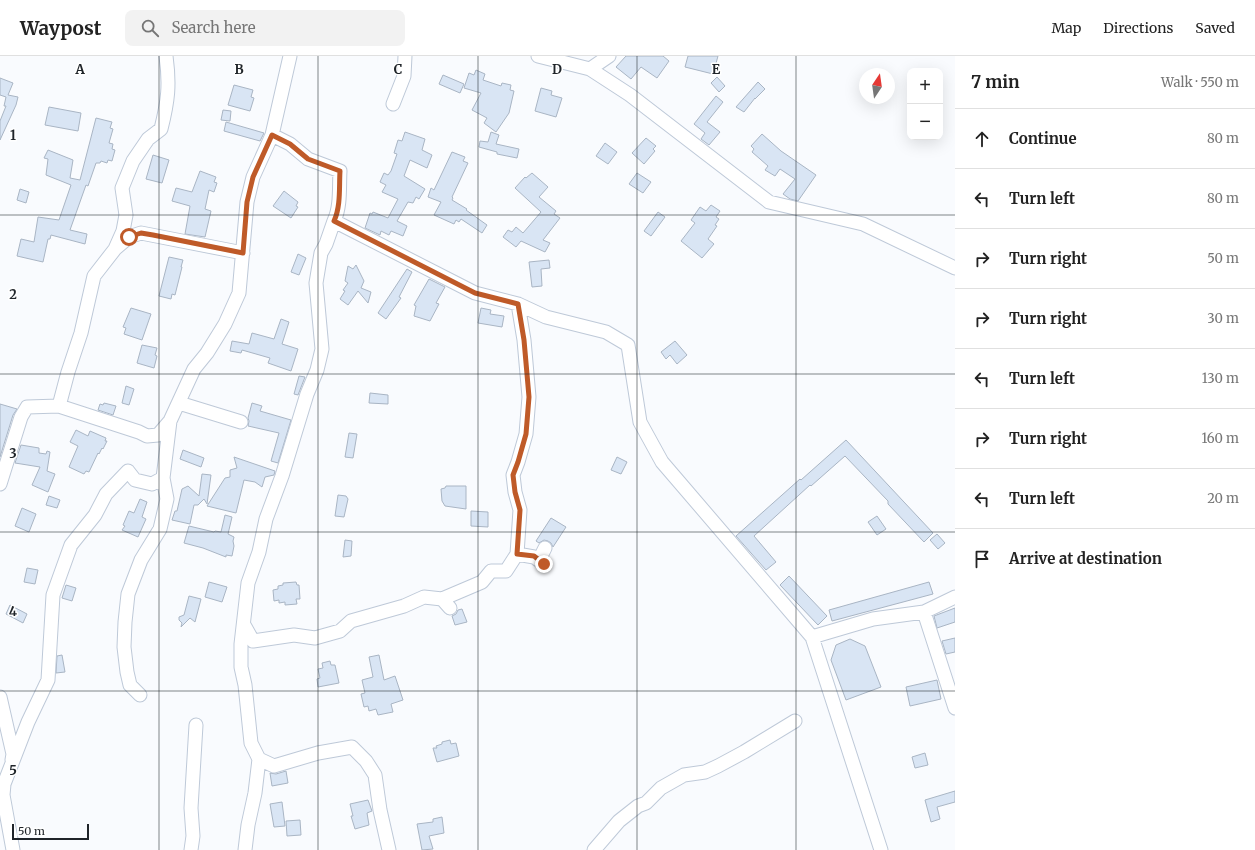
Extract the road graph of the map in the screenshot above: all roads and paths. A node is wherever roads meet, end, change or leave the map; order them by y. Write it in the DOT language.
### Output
graph roads {
  1 [pos="166,56"];
  2 [pos="290,56"];
  3 [pos="405,56"];
  4 [pos="538,56"];
  5 [pos="609,56"];
  6 [pos="590,69"];
  7 [pos="393,104"];
  8 [pos="272,135"];
  9 [pos="334,221"];
  10 [pos="115,249"];
  11 [pos="243,253"];
  12 [pos="955,268"];
  13 [pos="518,304"];
  14 [pos="179,403"];
  15 [pos="59,406"];
  16 [pos="170,421"];
  17 [pos="241,422"];
  18 [pos="163,478"];
  19 [pos="0,484"];
  20 [pos="545,548"];
  21 [pos="517,554"];
  22 [pos="955,597"];
  23 [pos="924,612"];
  24 [pos="244,625"];
  25 [pos="812,637"];
  26 [pos="140,695"];
  27 [pos="0,697"];
  28 [pos="955,708"];
  29 [pos="795,721"];
  30 [pos="196,725"];
  31 [pos="259,759"];
  32 [pos="12,761"];
  33 [pos="14,850"];
  34 [pos="191,850"];
  35 [pos="245,850"];
  36 [pos="389,850"];
  37 [pos="594,850"];
  38 [pos="881,850"];
  1 -- 10 [label="street"];
  2 -- 8 [label="street"];
  3 -- 7 [label="street"];
  4 -- 6 [label="street"];
  5 -- 6 [label="street"];
  6 -- 12 [label="street"];
  8 -- 9 [label="street"];
  8 -- 11 [label="street"];
  9 -- 13 [label="street"];
  9 -- 24 [label="street"];
  10 -- 11 [label="street"];
  10 -- 15 [label="street"];
  11 -- 14 [label="street"];
  13 -- 21 [label="street"];
  13 -- 25 [label="street"];
  14 -- 16 [label="street"];
  14 -- 17 [label="street"];
  15 -- 16 [label="street"];
  15 -- 19 [label="street"];
  16 -- 18 [label="street"];
  18 -- 26 [label="street"];
  18 -- 32 [label="street"];
  20 -- 21 [label="street"];
  21 -- 24 [label="street"];
  22 -- 23 [label="street"];
  23 -- 25 [label="street"];
  23 -- 28 [label="street"];
  24 -- 31 [label="street"];
  25 -- 38 [label="street"];
  27 -- 32 [label="street"];
  29 -- 37 [label="street"];
  30 -- 34 [label="street"];
  31 -- 35 [label="street"];
  31 -- 36 [label="street"];
  32 -- 33 [label="street"];
}
